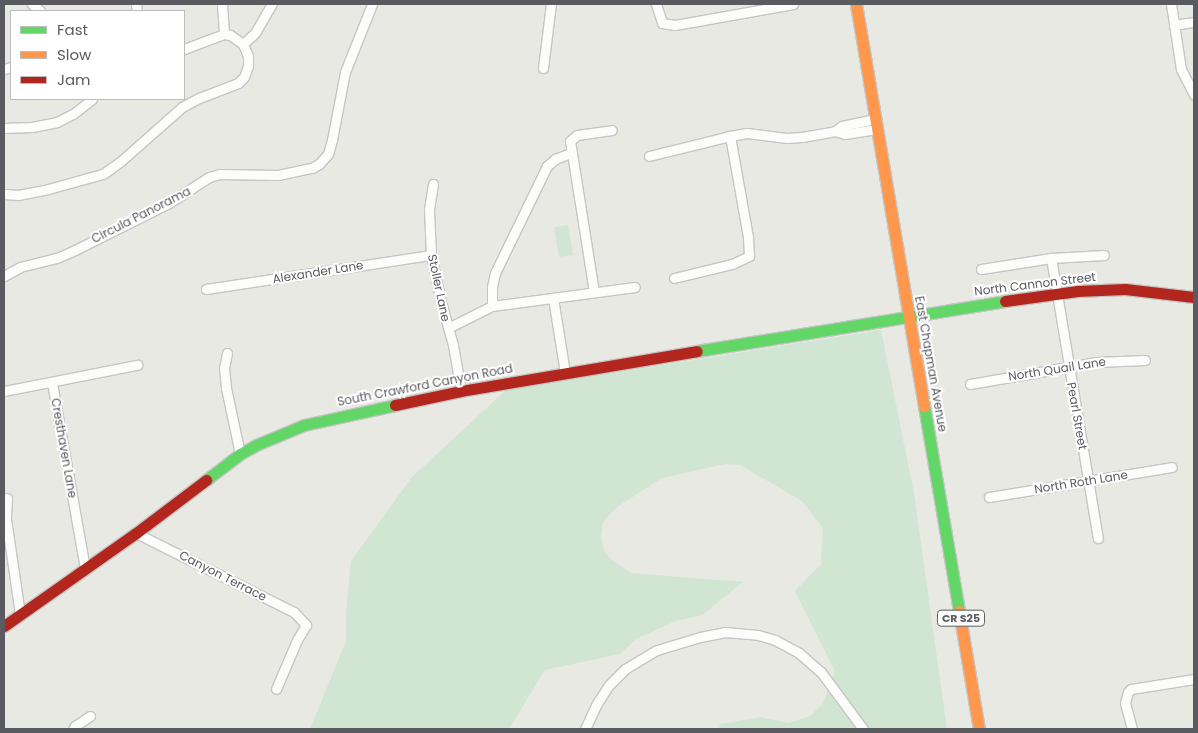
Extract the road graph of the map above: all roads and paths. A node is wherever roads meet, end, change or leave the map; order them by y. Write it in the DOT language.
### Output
graph roads {
  1 [pos="222,4"];
  2 [pos="272,4"];
  3 [pos="372,4"];
  4 [pos="551,4"];
  5 [pos="656,4"];
  6 [pos="793,4"];
  7 [pos="856,4"];
  8 [pos="1171,4"];
  9 [pos="1194,22"];
  10 [pos="1174,26"];
  11 [pos="224,34"];
  12 [pos="244,44"];
  13 [pos="185,49"];
  14 [pos="543,68"];
  15 [pos="1194,95"];
  16 [pos="91,100"];
  17 [pos="877,124"];
  18 [pos="4,128"];
  19 [pos="612,130"];
  20 [pos="730,136"];
  21 [pos="571,153"];
  22 [pos="649,156"];
  23 [pos="433,184"];
  24 [pos="4,194"];
  25 [pos="431,255"];
  26 [pos="1104,255"];
  27 [pos="1051,258"];
  28 [pos="981,269"];
  29 [pos="4,276"];
  30 [pos="674,278"];
  31 [pos="635,287"];
  32 [pos="206,289"];
  33 [pos="594,292"];
  34 [pos="1057,293"];
  35 [pos="1194,297"];
  36 [pos="553,298"];
  37 [pos="492,306"];
  38 [pos="909,316"];
  39 [pos="448,328"];
  40 [pos="227,353"];
  41 [pos="1145,360"];
  42 [pos="137,365"];
  43 [pos="1069,366"];
  44 [pos="565,373"];
  45 [pos="52,382"];
  46 [pos="970,384"];
  47 [pos="4,391"];
  48 [pos="461,391"];
  49 [pos="240,454"];
  50 [pos="1172,467"];
  51 [pos="1088,480"];
  52 [pos="989,497"];
  53 [pos="7,498"];
  54 [pos="136,533"];
  55 [pos="1098,538"];
  56 [pos="85,569"];
  57 [pos="20,614"];
  58 [pos="4,626"];
  59 [pos="1194,678"];
  60 [pos="276,689"];
  61 [pos="90,716"];
  62 [pos="73,729"];
  63 [pos="585,729"];
  64 [pos="863,729"];
  65 [pos="979,729"];
  66 [pos="1132,729"];
  1 -- 11 [label="street"];
  2 -- 12 [label="street"];
  3 -- 29 [label="street, Circula Panorama"];
  4 -- 14 [label="street"];
  5 -- 6 [label="street"];
  7 -- 17 [label="main road, East Chapman Avenue / CR S25"];
  8 -- 10 [label="street"];
  9 -- 10 [label="street"];
  10 -- 15 [label="street"];
  11 -- 12 [label="street"];
  11 -- 13 [label="street"];
  12 -- 24 [label="street"];
  16 -- 18 [label="street"];
  17 -- 20 [label="street"];
  17 -- 38 [label="main road, East Chapman Avenue / CR S25"];
  19 -- 21 [label="street"];
  20 -- 22 [label="street"];
  20 -- 30 [label="street"];
  21 -- 33 [label="street"];
  21 -- 37 [label="street"];
  23 -- 25 [label="street, Stoller Lane"];
  25 -- 32 [label="street, Alexander Lane"];
  25 -- 39 [label="street, Stoller Lane"];
  26 -- 27 [label="street"];
  27 -- 28 [label="street"];
  27 -- 34 [label="street, Pearl Street"];
  31 -- 33 [label="street"];
  33 -- 36 [label="street"];
  34 -- 35 [label="main road, North Cannon Street"];
  34 -- 38 [label="main road, North Cannon Street"];
  34 -- 43 [label="street, Pearl Street"];
  36 -- 37 [label="street"];
  36 -- 44 [label="street"];
  37 -- 39 [label="street"];
  38 -- 44 [label="main road, South Crawford Canyon Road"];
  38 -- 65 [label="main road, East Chapman Avenue / CR S25"];
  39 -- 48 [label="street, Stoller Lane"];
  40 -- 49 [label="street"];
  41 -- 43 [label="street, North Quail Lane"];
  42 -- 45 [label="street, Cresthaven Lane"];
  43 -- 46 [label="street, North Quail Lane"];
  43 -- 51 [label="street, Pearl Street"];
  44 -- 48 [label="main road, South Crawford Canyon Road"];
  45 -- 47 [label="street"];
  45 -- 56 [label="street, Cresthaven Lane"];
  48 -- 49 [label="main road, South Crawford Canyon Road"];
  49 -- 54 [label="main road, South Crawford Canyon Road"];
  50 -- 51 [label="street, North Roth Lane"];
  51 -- 52 [label="street, North Roth Lane"];
  51 -- 55 [label="street, Pearl Street"];
  53 -- 57 [label="street"];
  54 -- 56 [label="main road, South Crawford Canyon Road"];
  54 -- 60 [label="street, Canyon Terrace"];
  56 -- 57 [label="main road, South Crawford Canyon Road"];
  57 -- 58 [label="main road, South Crawford Canyon Road"];
  59 -- 66 [label="street"];
  61 -- 62 [label="street"];
  63 -- 64 [label="street"];
}
